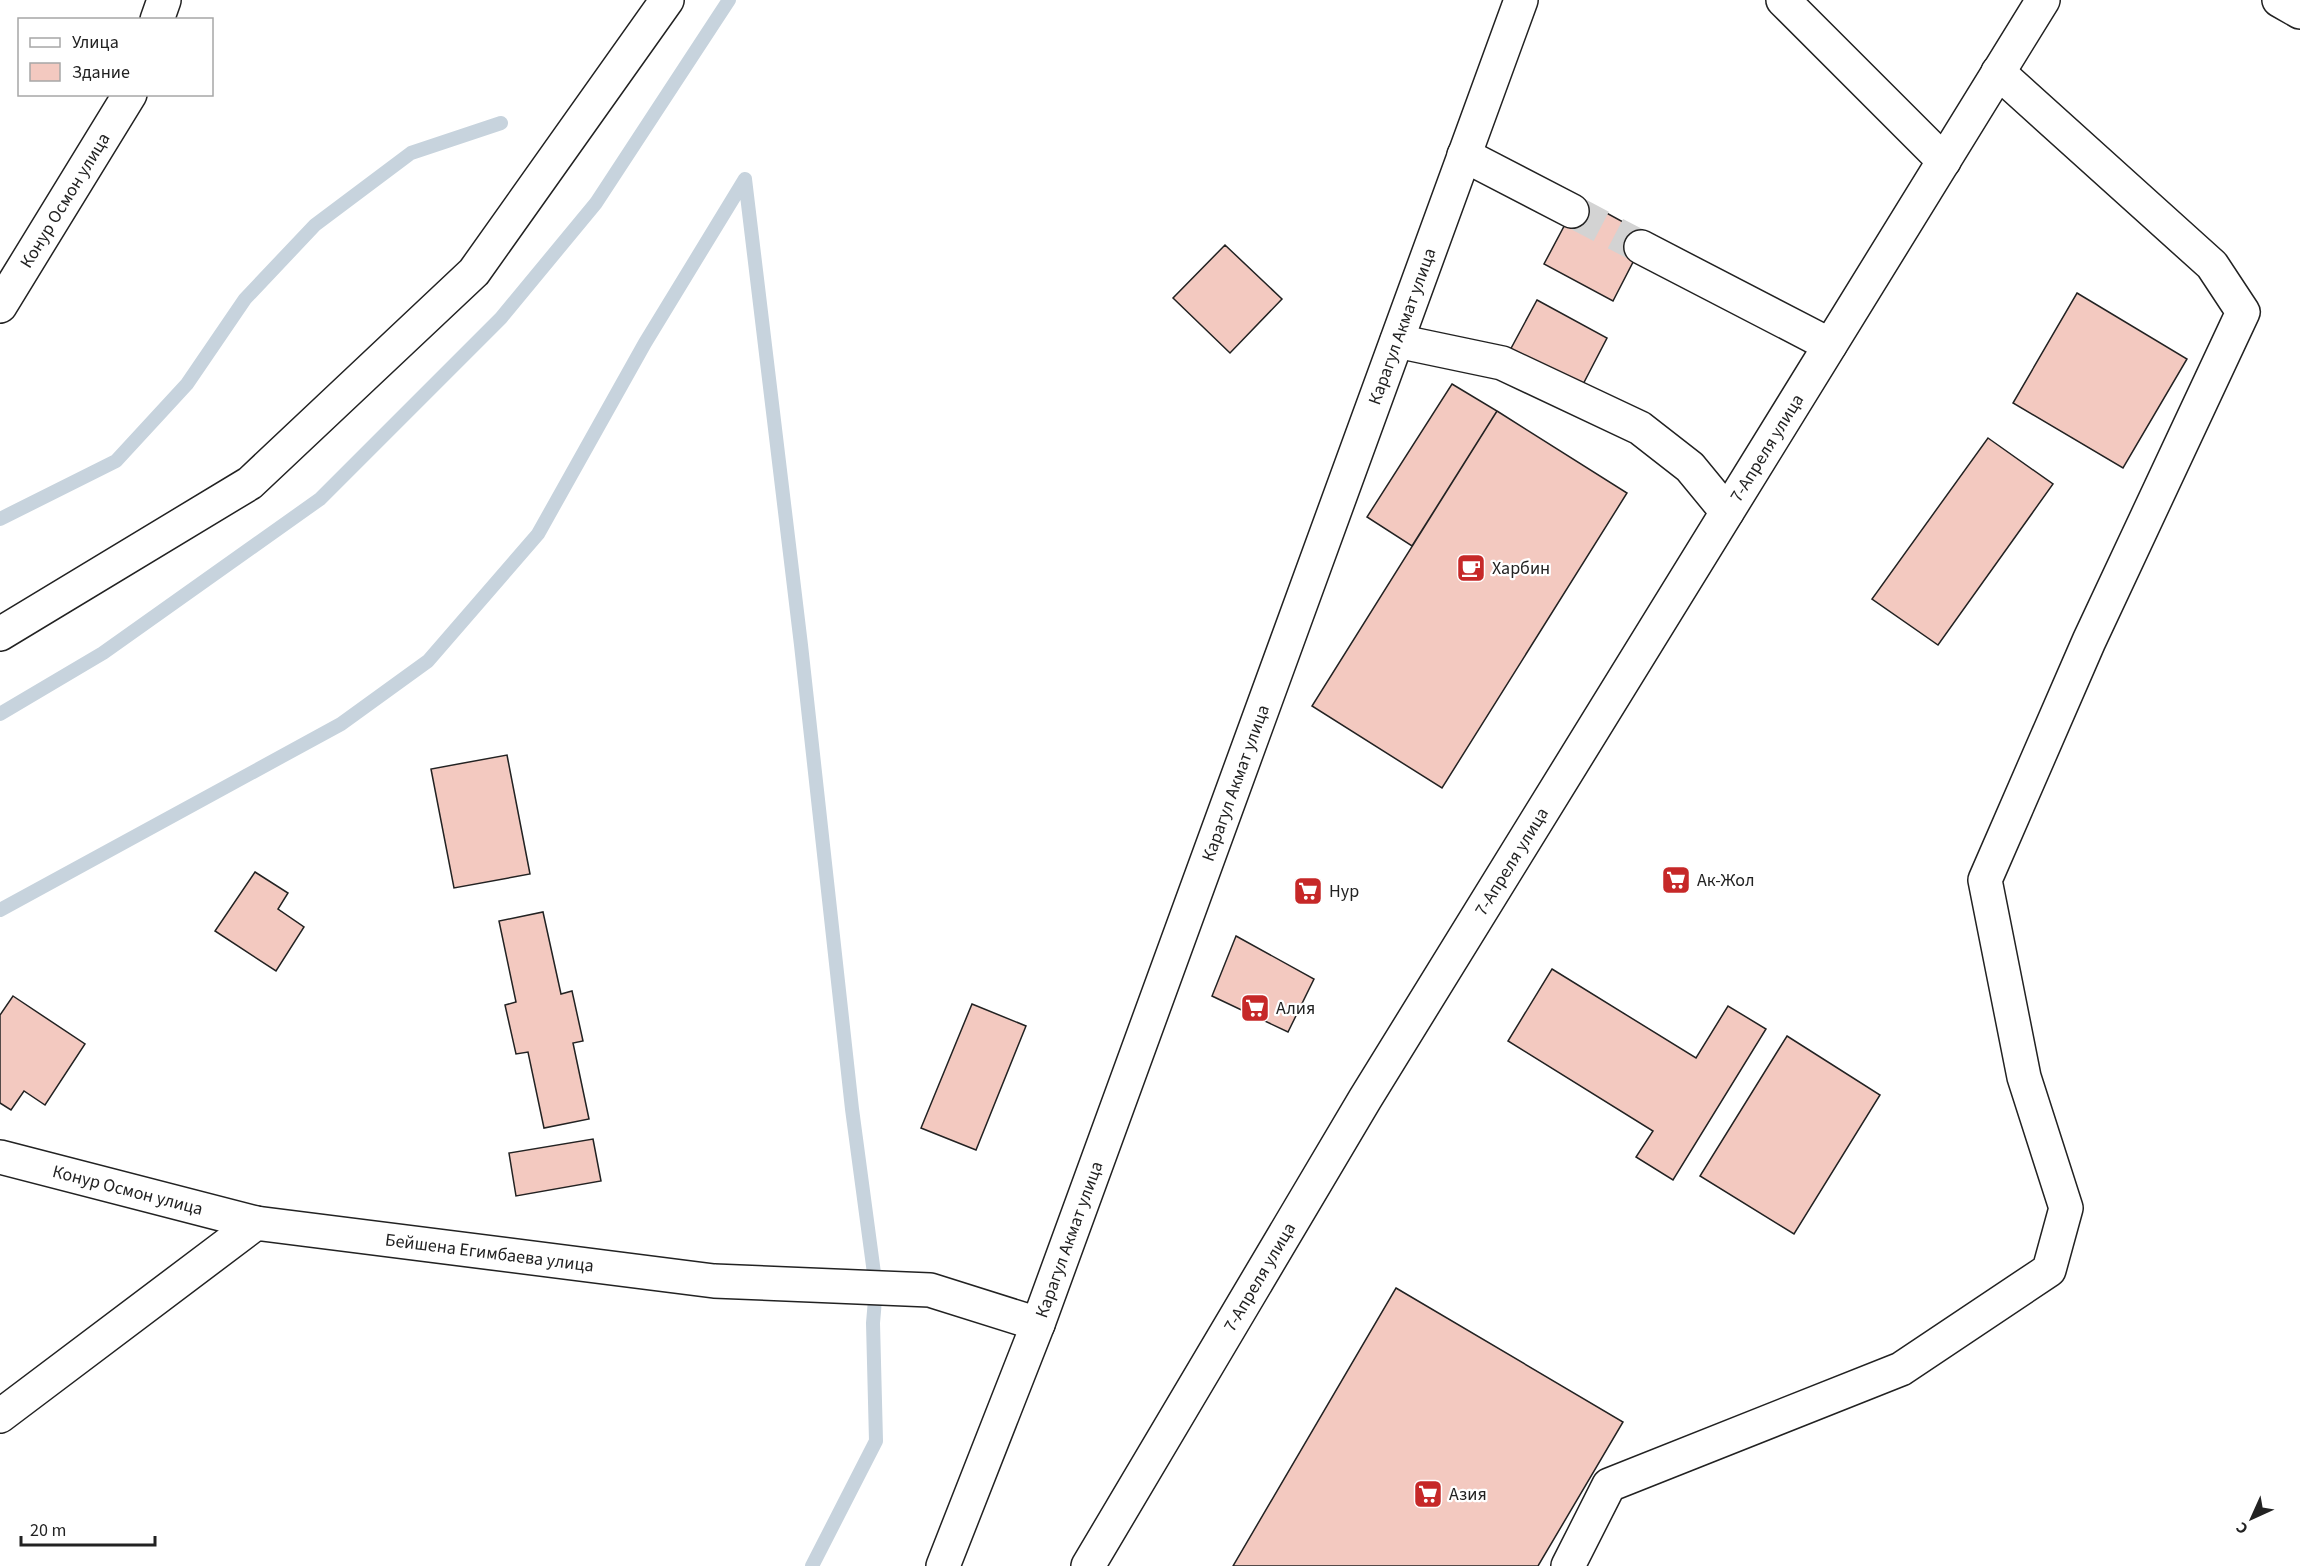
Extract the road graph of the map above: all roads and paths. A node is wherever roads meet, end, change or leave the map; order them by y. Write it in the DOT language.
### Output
graph roads {
  1 [pos="164,0"];
  2 [pos="667,0"];
  3 [pos="1521,0"];
  4 [pos="1783,0"];
  5 [pos="2043,0"];
  6 [pos="2279,0"];
  7 [pos="2300,12"];
  8 [pos="158,18"];
  9 [pos="1998,72"];
  10 [pos="129,96"];
  11 [pos="1464,155"];
  12 [pos="1944,161"];
  13 [pos="1572,211"];
  14 [pos="1641,247"];
  15 [pos="0,306"];
  16 [pos="1397,341"];
  17 [pos="1830,345"];
  18 [pos="1727,512"];
  19 [pos="0,634"];
  20 [pos="0,1156"];
  21 [pos="256,1223"];
  22 [pos="1038,1324"];
  23 [pos="0,1416"];
  24 [pos="952,1562"];
  25 [pos="1088,1566"];
  26 [pos="1568,1566"];
  1 -- 8 [label="street"];
  2 -- 19 [label="street"];
  3 -- 11 [label="street, Карагул Акмат улица"];
  4 -- 12 [label="street"];
  5 -- 9 [label="street, 7-Апреля улица"];
  6 -- 7 [label="street"];
  9 -- 12 [label="street, 7-Апреля улица"];
  9 -- 26 [label="street"];
  10 -- 15 [label="street, Конур Осмон улица"];
  11 -- 13 [label="street"];
  11 -- 16 [label="street, Карагул Акмат улица"];
  12 -- 17 [label="street, 7-Апреля улица"];
  14 -- 17 [label="street"];
  16 -- 18 [label="street"];
  16 -- 22 [label="street, Карагул Акмат улица"];
  17 -- 18 [label="street, 7-Апреля улица"];
  18 -- 25 [label="street, 7-Апреля улица"];
  20 -- 21 [label="street, Конур Осмон улица"];
  21 -- 22 [label="street, Бейшена Егимбаева улица"];
  21 -- 23 [label="street"];
  22 -- 24 [label="street, Карагул Акмат улица"];
}
